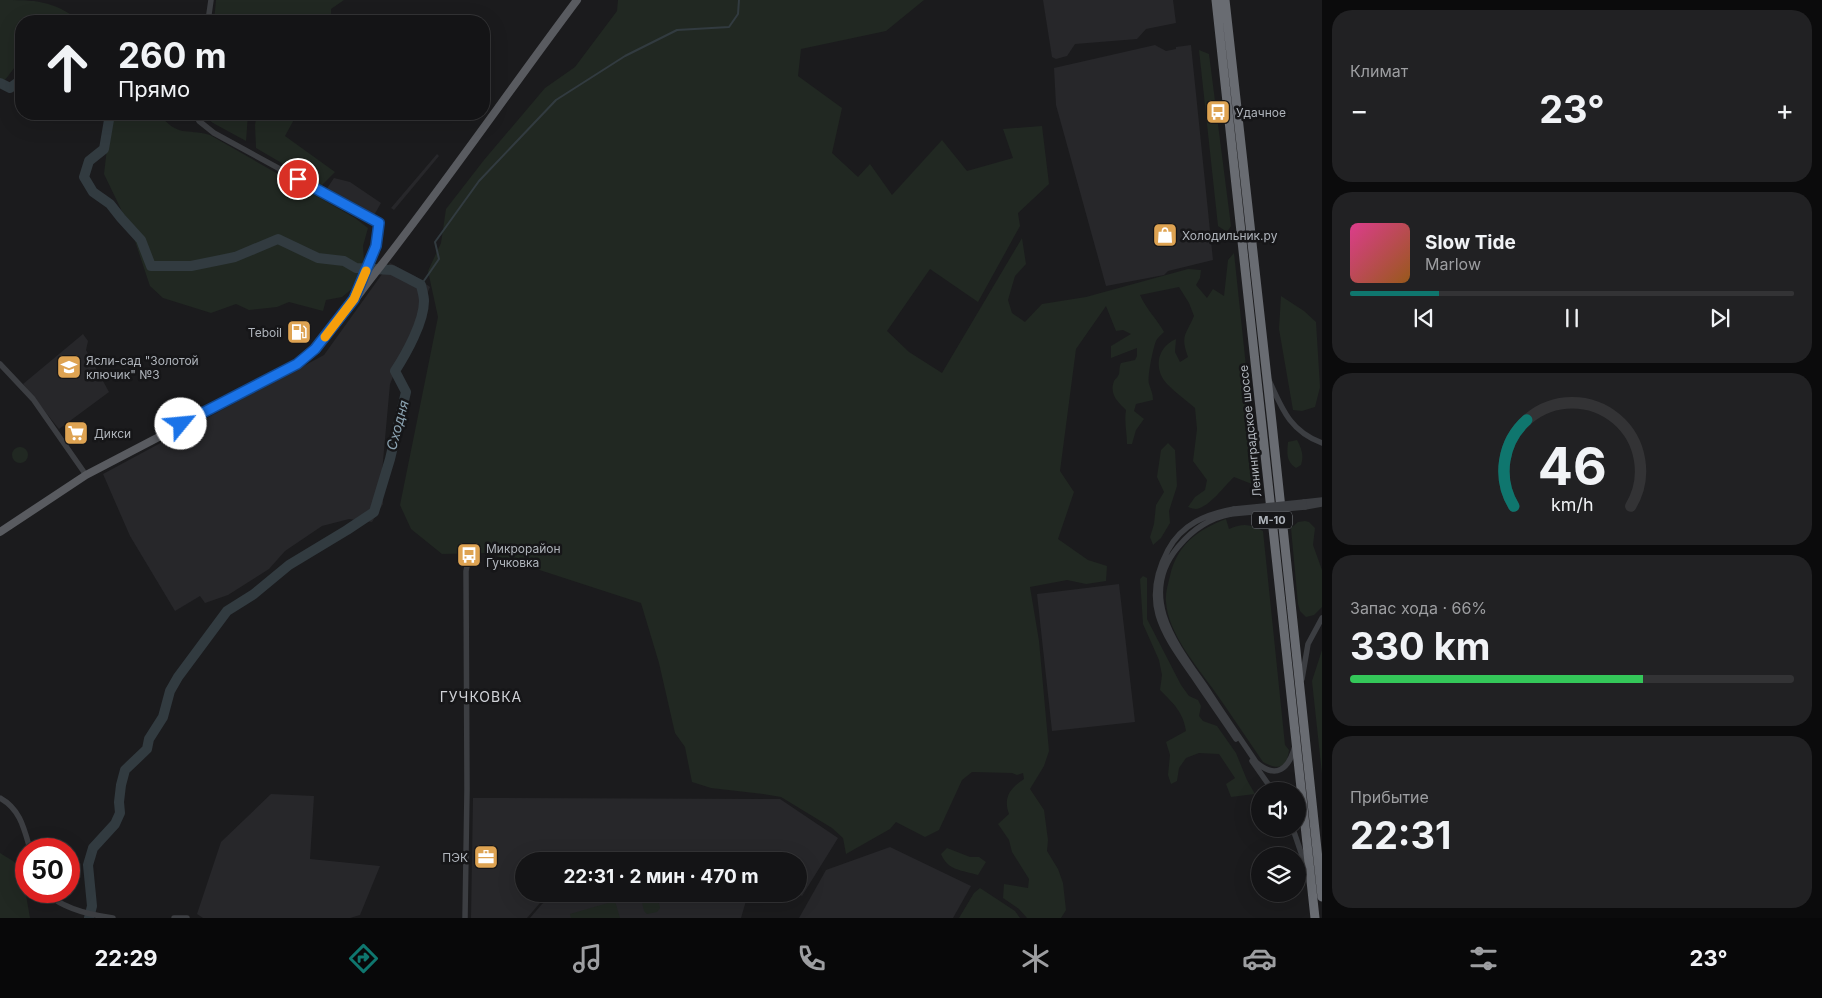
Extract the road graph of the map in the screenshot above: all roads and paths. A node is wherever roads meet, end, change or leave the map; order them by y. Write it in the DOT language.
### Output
graph roads {
  1 [pos="211,0"];
  2 [pos="577,0"];
  3 [pos="1216,0"];
  4 [pos="1225,0"];
  5 [pos="209,15"];
  6 [pos="490,119"];
  7 [pos="198,120"];
  8 [pos="489,120"];
  9 [pos="366,279"];
  10 [pos="0,364"];
  11 [pos="1267,373"];
  12 [pos="1322,443"];
  13 [pos="86,475"];
  14 [pos="1322,500"];
  15 [pos="1322,504"];
  16 [pos="1304,505"];
  17 [pos="1232,512"];
  18 [pos="0,532"];
  19 [pos="468,562"];
  20 [pos="1322,618"];
  21 [pos="1300,688"];
  22 [pos="1296,736"];
  23 [pos="1267,782"];
  24 [pos="0,798"];
  25 [pos="1296,837"];
  26 [pos="26,838"];
  27 [pos="1317,896"];
  28 [pos="62,903"];
  29 [pos="113,918"];
  30 [pos="174,918"];
  31 [pos="187,918"];
  32 [pos="465,918"];
  33 [pos="1315,918"];
  1 -- 5 [label="street"];
  2 -- 6 [label="main road"];
  3 -- 22 [label="highway, Ленинградское шоссе / М-10"];
  4 -- 11 [label="highway, Ленинградское шоссе / М-10"];
  7 -- 9 [label="street"];
  8 -- 9 [label="main road"];
  9 -- 13 [label="main road"];
  10 -- 13 [label="street"];
  11 -- 12 [label="street"];
  11 -- 21 [label="highway, Ленинградское шоссе / М-10"];
  13 -- 18 [label="main road"];
  14 -- 16 [label="street"];
  15 -- 16 [label="street"];
  16 -- 17 [label="street, bridge"];
  17 -- 22 [label="street"];
  17 -- 23 [label="street"];
  19 -- 32 [label="street"];
  20 -- 21 [label="street"];
  21 -- 27 [label="highway, Ленинградское шоссе / М-10"];
  22 -- 27 [label="highway, Ленинградское шоссе / М-10"];
  24 -- 26 [label="street"];
  25 -- 27 [label="street"];
  27 -- 33 [label="highway, Ленинградское шоссе / М-10"];
  28 -- 29 [label="street"];
  30 -- 31 [label="street"];
}
